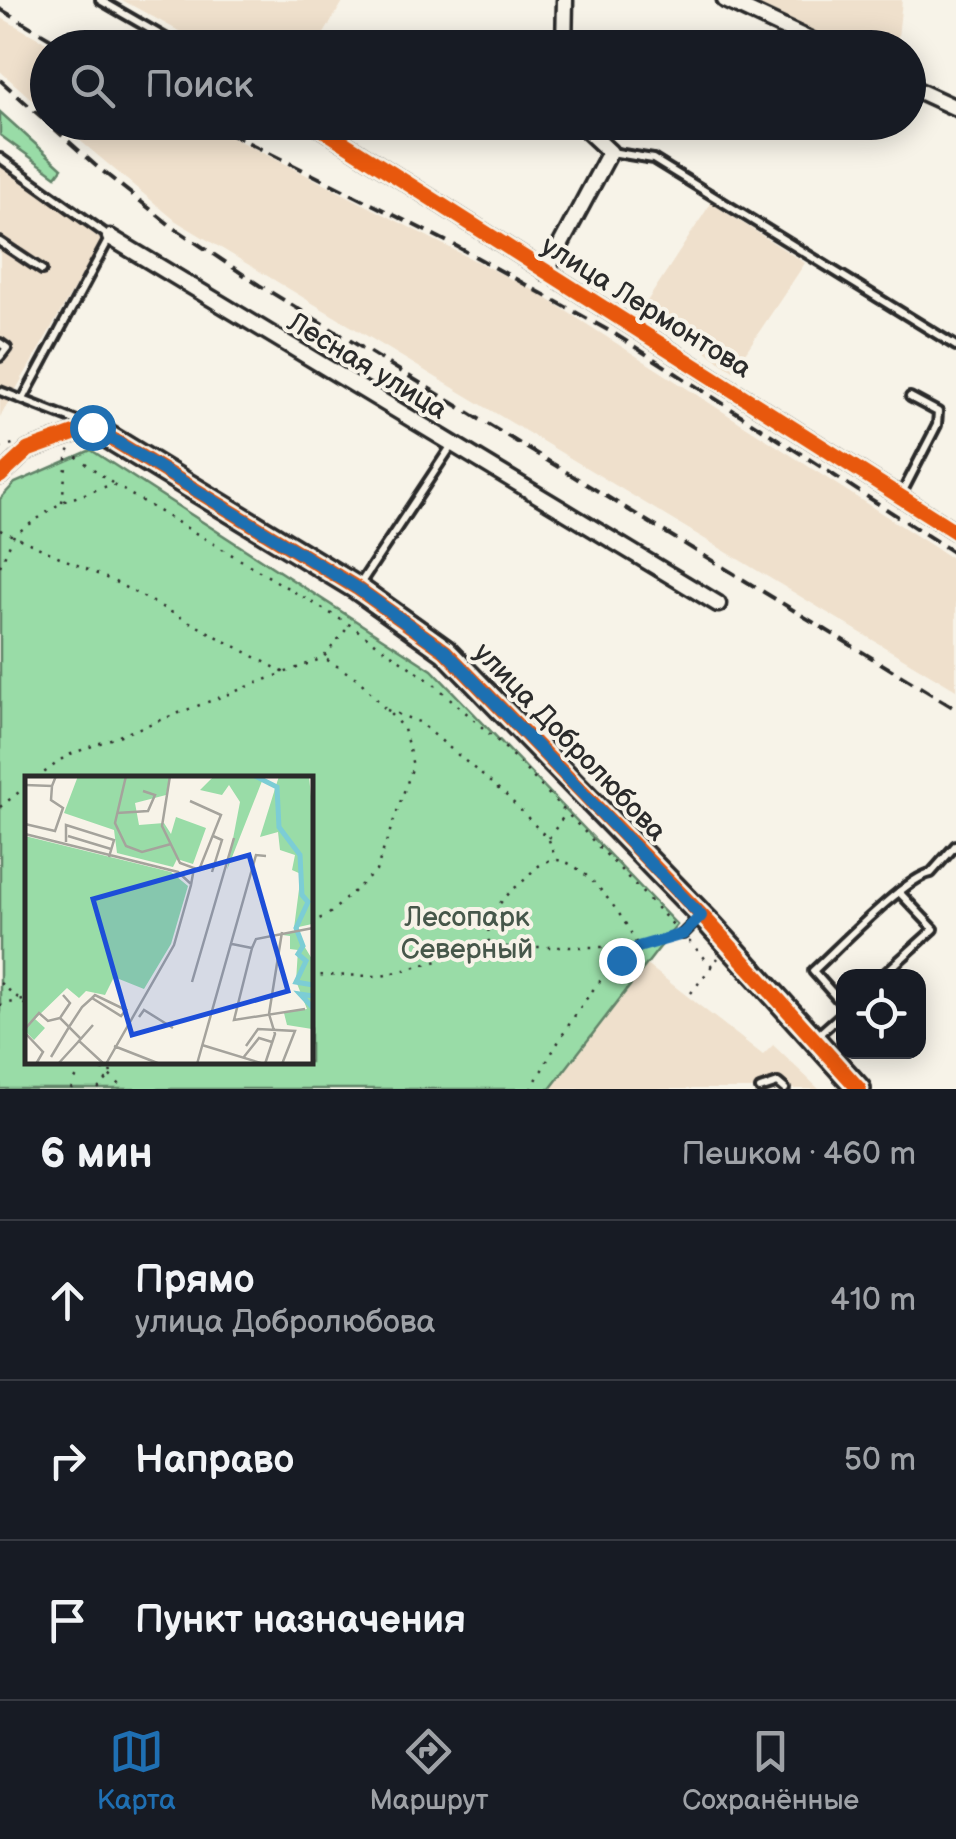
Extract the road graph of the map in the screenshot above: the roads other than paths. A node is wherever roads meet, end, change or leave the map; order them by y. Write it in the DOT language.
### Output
graph roads {
  1 [pos="100,0"];
  2 [pos="565,0"];
  3 [pos="725,0"];
  4 [pos="152,30"];
  5 [pos="564,30"];
  6 [pos="788,30"];
  7 [pos="926,94"];
  8 [pos="956,108"];
  9 [pos="339,140"];
  10 [pos="597,140"];
  11 [pos="610,152"];
  12 [pos="0,158"];
  13 [pos="110,237"];
  14 [pos="0,242"];
  15 [pos="42,270"];
  16 [pos="546,272"];
  17 [pos="0,343"];
  18 [pos="956,346"];
  19 [pos="0,357"];
  20 [pos="0,390"];
  21 [pos="910,397"];
  22 [pos="23,399"];
  23 [pos="92,427"];
  24 [pos="452,446"];
  25 [pos="0,476"];
  26 [pos="901,496"];
  27 [pos="956,532"];
  28 [pos="357,588"];
  29 [pos="718,604"];
  30 [pos="956,844"];
  31 [pos="899,892"];
  32 [pos="701,916"];
  33 [pos="683,934"];
  34 [pos="890,969"];
  35 [pos="836,999"];
  36 [pos="836,1017"];
  37 [pos="812,1040"];
  38 [pos="760,1089"];
  39 [pos="786,1089"];
  40 [pos="860,1089"];
  1 -- 4 [label="lane"];
  2 -- 5 [label="street"];
  3 -- 6 [label="street"];
  7 -- 8 [label="street"];
  9 -- 16 [label="street, улица Лермонтова"];
  10 -- 11 [label="street"];
  11 -- 16 [label="street"];
  11 -- 18 [label="lane"];
  12 -- 13 [label="lane, Лесная улица"];
  13 -- 22 [label="lane"];
  13 -- 24 [label="street, Лесная улица"];
  14 -- 15 [label="lane"];
  16 -- 26 [label="street, улица Лермонтова"];
  17 -- 19 [label="lane"];
  20 -- 22 [label="lane"];
  21 -- 26 [label="lane"];
  22 -- 23 [label="lane"];
  23 -- 25 [label="street"];
  23 -- 28 [label="street, улица Добролюбова"];
  24 -- 28 [label="lane"];
  24 -- 29 [label="street, Лесная улица"];
  26 -- 27 [label="street, улица Лермонтова"];
  28 -- 32 [label="street, улица Добролюбова"];
  30 -- 31 [label="lane"];
  31 -- 34 [label="lane"];
  31 -- 35 [label="lane"];
  32 -- 33 [label="lane"];
  32 -- 37 [label="street, улица Добролюбова"];
  36 -- 37 [label="lane"];
  37 -- 40 [label="street, улица Добролюбова"];
  38 -- 39 [label="lane"];
}
